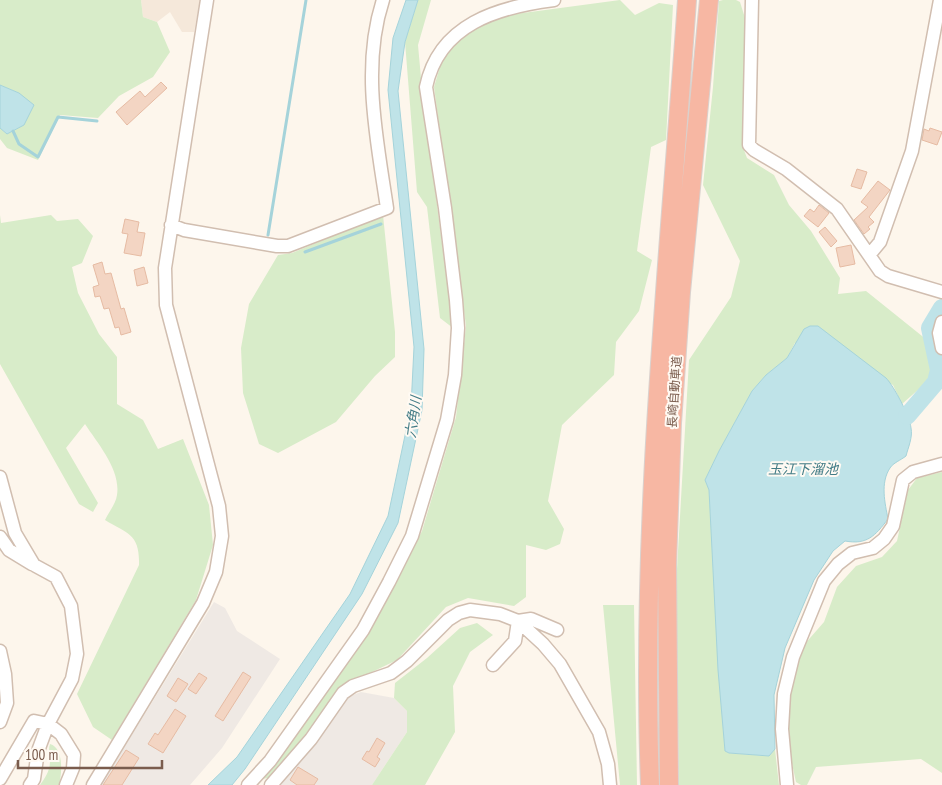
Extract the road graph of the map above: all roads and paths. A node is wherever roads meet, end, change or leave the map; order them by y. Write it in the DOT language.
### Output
graph roads {
  1 [pos="207,0"];
  2 [pos="383,0"];
  3 [pos="554,0"];
  4 [pos="752,0"];
  5 [pos="940,0"];
  6 [pos="500,5"];
  7 [pos="708,5"];
  8 [pos="687,7"];
  9 [pos="171,225"];
  10 [pos="870,254"];
  11 [pos="942,292"];
  12 [pos="942,322"];
  13 [pos="942,348"];
  14 [pos="942,464"];
  15 [pos="0,477"];
  16 [pos="0,537"];
  17 [pos="34,565"];
  18 [pos="518,621"];
  19 [pos="557,630"];
  20 [pos="0,651"];
  21 [pos="493,665"];
  22 [pos="0,722"];
  23 [pos="48,724"];
  24 [pos="0,779"];
  25 [pos="30,785"];
  26 [pos="66,785"];
  27 [pos="94,785"];
  28 [pos="248,785"];
  29 [pos="271,785"];
  30 [pos="610,785"];
  31 [pos="650,785"];
  32 [pos="669,785"];
  33 [pos="787,785"];
  1 -- 9 [label="street"];
  2 -- 9 [label="street"];
  3 -- 6 [label="street"];
  4 -- 10 [label="street"];
  5 -- 10 [label="street"];
  6 -- 28 [label="street"];
  7 -- 32 [label="highway, 長崎自動車道"];
  8 -- 31 [label="highway, 長崎自動車道"];
  9 -- 27 [label="street"];
  10 -- 11 [label="street"];
  12 -- 13 [label="street"];
  14 -- 33 [label="street"];
  15 -- 17 [label="street"];
  16 -- 17 [label="street"];
  17 -- 23 [label="street"];
  18 -- 19 [label="street"];
  18 -- 21 [label="street"];
  18 -- 29 [label="street"];
  18 -- 30 [label="street"];
  20 -- 22 [label="street"];
  23 -- 24 [label="street"];
  23 -- 25 [label="street"];
  23 -- 26 [label="street"];
}
